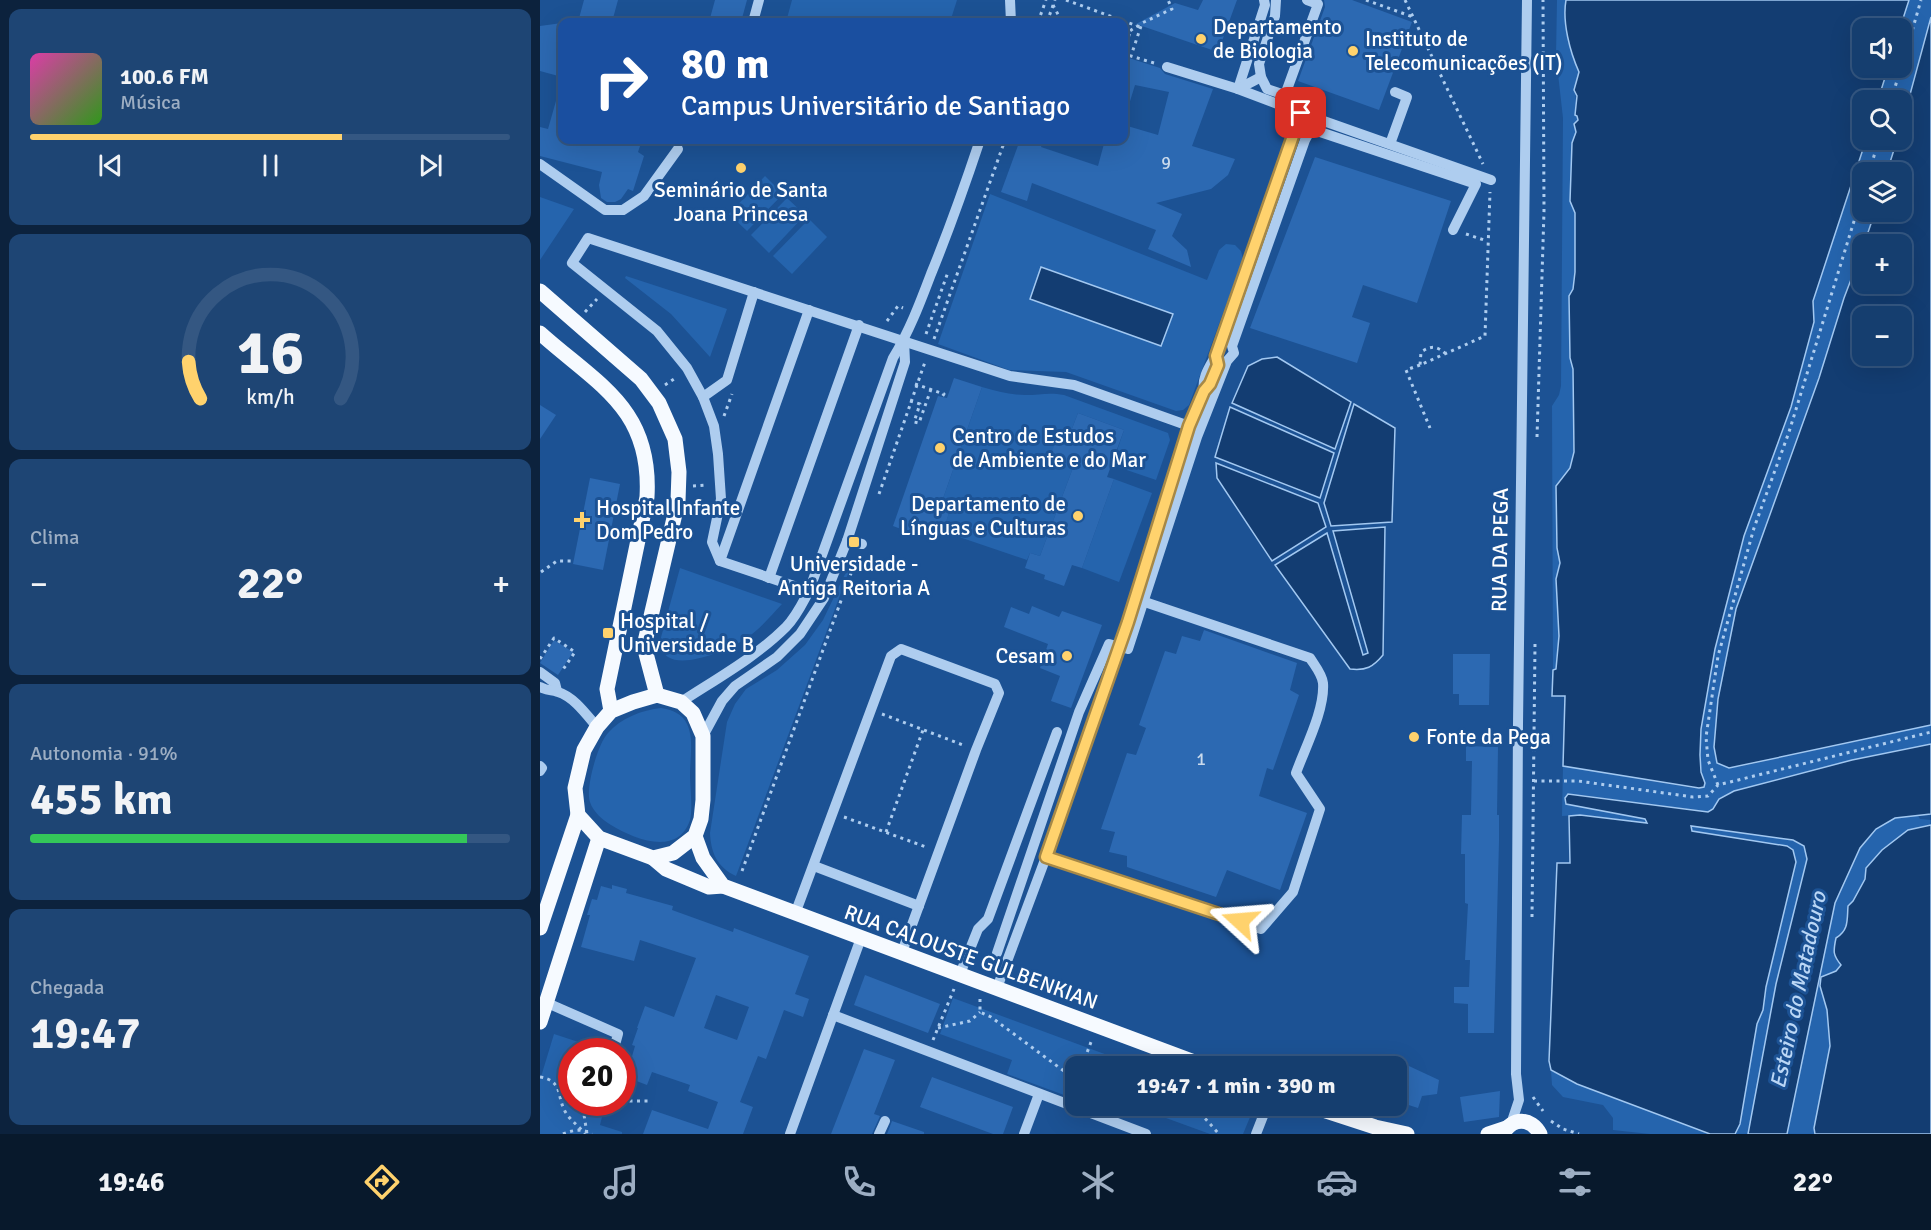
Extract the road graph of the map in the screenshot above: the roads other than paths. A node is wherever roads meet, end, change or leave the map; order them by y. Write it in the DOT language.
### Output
graph roads {
  1 [pos="759,0"];
  2 [pos="1010,0"];
  3 [pos="1264,0"];
  4 [pos="1276,0"];
  5 [pos="1307,0"];
  6 [pos="1527,0"];
  7 [pos="754,18"];
  8 [pos="1011,18"];
  9 [pos="1167,68"];
  10 [pos="1261,78"];
  11 [pos="1238,89"];
  12 [pos="1395,92"];
  13 [pos="1285,95"];
  14 [pos="1316,108"];
  15 [pos="1301,113"];
  16 [pos="979,144"];
  17 [pos="1390,144"];
  18 [pos="678,149"];
  19 [pos="540,164"];
  20 [pos="1476,184"];
  21 [pos="1453,230"];
  22 [pos="540,291"];
  23 [pos="754,292"];
  24 [pos="808,309"];
  25 [pos="859,325"];
  26 [pos="540,333"];
  27 [pos="904,340"];
  28 [pos="702,397"];
  29 [pos="1189,426"];
  30 [pos="847,541"];
  31 [pos="861,544"];
  32 [pos="720,561"];
  33 [pos="770,578"];
  34 [pos="808,591"];
  35 [pos="1140,600"];
  36 [pos="1120,646"];
  37 [pos="542,681"];
  38 [pos="657,695"];
  39 [pos="681,702"];
  40 [pos="611,711"];
  41 [pos="597,727"];
  42 [pos="1057,732"];
  43 [pos="703,736"];
  44 [pos="540,765"];
  45 [pos="540,771"];
  46 [pos="578,815"];
  47 [pos="695,836"];
  48 [pos="600,838"];
  49 [pos="1046,857"];
  50 [pos="653,858"];
  51 [pos="814,866"];
  52 [pos="723,886"];
  53 [pos="919,906"];
  54 [pos="795,914"];
  55 [pos="540,928"];
  56 [pos="861,938"];
  57 [pos="902,952"];
  58 [pos="997,953"];
  59 [pos="960,974"];
  60 [pos="997,988"];
  61 [pos="546,1002"];
  62 [pos="833,1015"];
  63 [pos="540,1022"];
  64 [pos="617,1038"];
  65 [pos="1178,1056"];
  66 [pos="1039,1094"];
  67 [pos="1519,1100"];
  68 [pos="1263,1116"];
  69 [pos="1341,1116"];
  70 [pos="885,1121"];
  71 [pos="1507,1129"];
  72 [pos="1539,1131"];
  73 [pos="790,1134"];
  74 [pos="879,1134"];
  75 [pos="1024,1134"];
  76 [pos="1146,1134"];
  77 [pos="1256,1134"];
  78 [pos="1407,1134"];
  79 [pos="1488,1134"];
  1 -- 7 [label="street"];
  2 -- 8 [label="street"];
  3 -- 11 [label="street"];
  4 -- 10 [label="street"];
  5 -- 13 [label="street"];
  6 -- 67 [label="street, RUA DA PEGA"];
  9 -- 11 [label="street"];
  10 -- 11 [label="street"];
  10 -- 13 [label="street"];
  11 -- 15 [label="street"];
  12 -- 17 [label="street"];
  13 -- 14 [label="street"];
  15 -- 17 [label="street"];
  15 -- 29 [label="street"];
  16 -- 27 [label="street"];
  17 -- 20 [label="street"];
  18 -- 19 [label="street"];
  20 -- 21 [label="street"];
  20 -- 35 [label="street"];
  22 -- 38 [label="main road"];
  23 -- 24 [label="street"];
  23 -- 28 [label="street"];
  23 -- 28 [label="street"];
  24 -- 25 [label="street"];
  24 -- 32 [label="street"];
  25 -- 27 [label="street"];
  25 -- 33 [label="street"];
  26 -- 40 [label="main road"];
  27 -- 29 [label="street"];
  27 -- 30 [label="street"];
  27 -- 34 [label="street"];
  28 -- 32 [label="street"];
  29 -- 35 [label="street"];
  30 -- 31 [label="street"];
  30 -- 43 [label="street"];
  32 -- 33 [label="street"];
  33 -- 34 [label="street"];
  34 -- 39 [label="street"];
  35 -- 36 [label="street"];
  35 -- 49 [label="street"];
  36 -- 49 [label="street"];
  36 -- 58 [label="street"];
  37 -- 41 [label="street"];
  38 -- 39 [label="main road"];
  38 -- 40 [label="main road"];
  39 -- 43 [label="main road"];
  40 -- 41 [label="main road"];
  41 -- 46 [label="main road"];
  42 -- 59 [label="street"];
  43 -- 47 [label="main road"];
  44 -- 45 [label="street"];
  46 -- 48 [label="main road"];
  46 -- 55 [label="main road"];
  47 -- 50 [label="main road"];
  47 -- 52 [label="main road"];
  48 -- 50 [label="main road"];
  48 -- 61 [label="main road"];
  49 -- 60 [label="street"];
  50 -- 52 [label="main road, RUA CALOUSTE GULBENKIAN"];
  51 -- 53 [label="street"];
  51 -- 53 [label="street"];
  51 -- 54 [label="street"];
  52 -- 54 [label="main road, RUA CALOUSTE GULBENKIAN"];
  53 -- 57 [label="street"];
  54 -- 56 [label="main road, RUA CALOUSTE GULBENKIAN"];
  56 -- 57 [label="main road, RUA CALOUSTE GULBENKIAN"];
  56 -- 62 [label="street"];
  57 -- 59 [label="main road, RUA CALOUSTE GULBENKIAN"];
  59 -- 60 [label="main road, RUA CALOUSTE GULBENKIAN"];
  60 -- 65 [label="main road, RUA CALOUSTE GULBENKIAN"];
  61 -- 63 [label="main road"];
  61 -- 64 [label="street"];
  62 -- 66 [label="street"];
  62 -- 73 [label="street"];
  66 -- 75 [label="street"];
  66 -- 76 [label="street"];
  67 -- 71 [label="street, RUA DA PEGA"];
  67 -- 72 [label="street, RUA DA PEGA"];
  68 -- 77 [label="street"];
  69 -- 78 [label="main road"];
  70 -- 74 [label="street"];
  71 -- 72 [label="main road"];
  71 -- 79 [label="main road"];
}
